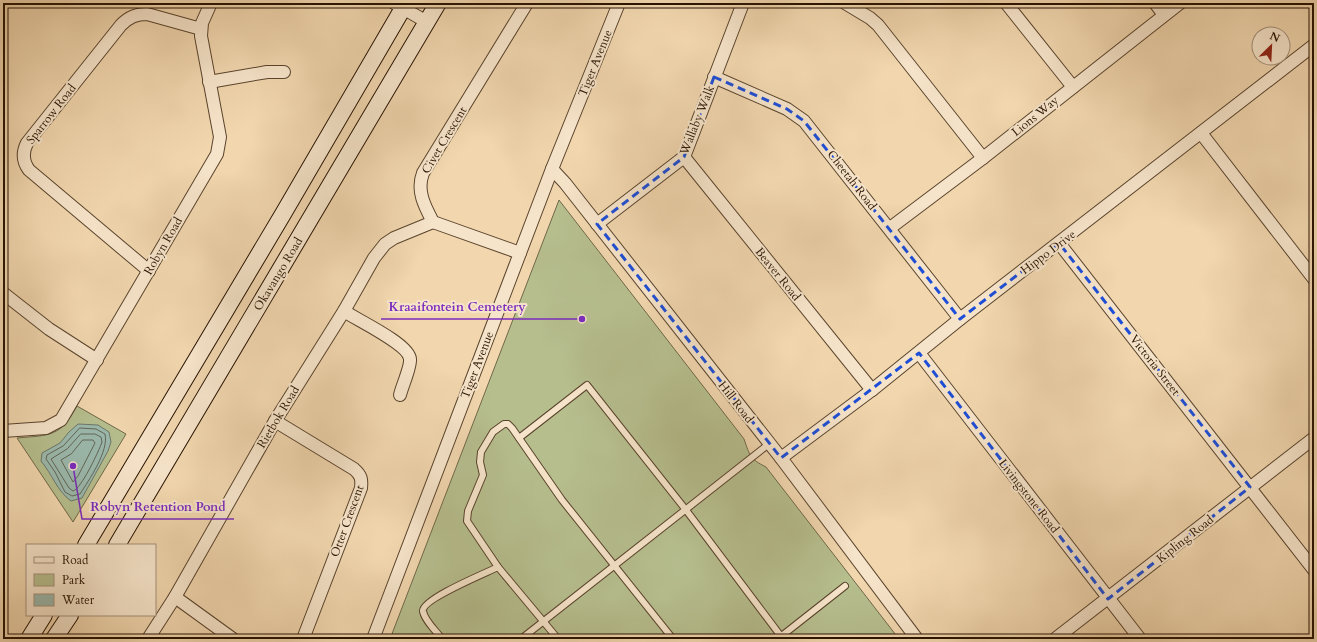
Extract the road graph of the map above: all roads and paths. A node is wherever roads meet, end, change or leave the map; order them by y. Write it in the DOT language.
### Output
graph roads {
  1 [pos="211,3"];
  2 [pos="438,3"];
  3 [pos="527,3"];
  4 [pos="619,3"];
  5 [pos="743,3"];
  6 [pos="845,3"];
  7 [pos="1006,3"];
  8 [pos="1155,3"];
  9 [pos="1180,3"];
  10 [pos="401,5"];
  11 [pos="1164,15"];
  12 [pos="427,22"];
  13 [pos="201,28"];
  14 [pos="1314,45"];
  15 [pos="284,72"];
  16 [pos="714,78"];
  17 [pos="209,82"];
  18 [pos="1073,86"];
  19 [pos="1200,133"];
  20 [pos="684,157"];
  21 [pos="983,158"];
  22 [pos="552,169"];
  23 [pos="433,222"];
  24 [pos="597,224"];
  25 [pos="890,228"];
  26 [pos="1059,244"];
  27 [pos="520,253"];
  28 [pos="149,270"];
  29 [pos="1314,279"];
  30 [pos="3,293"];
  31 [pos="344,312"];
  32 [pos="960,319"];
  33 [pos="919,353"];
  34 [pos="97,360"];
  35 [pos="872,390"];
  36 [pos="400,395"];
  37 [pos="274,421"];
  38 [pos="3,431"];
  39 [pos="519,438"];
  40 [pos="1314,438"];
  41 [pos="769,444"];
  42 [pos="781,458"];
  43 [pos="1250,488"];
  44 [pos="686,510"];
  45 [pos="87,544"];
  46 [pos="118,544"];
  47 [pos="615,566"];
  48 [pos="498,567"];
  49 [pos="1314,570"];
  50 [pos="845,586"];
  51 [pos="175,597"];
  52 [pos="1108,599"];
  53 [pos="43,616"];
  54 [pos="69,616"];
  55 [pos="544,621"];
  56 [pos="780,638"];
  57 [pos="29,639"];
  58 [pos="54,639"];
  59 [pos="148,639"];
  60 [pos="233,639"];
  61 [pos="303,639"];
  62 [pos="372,639"];
  63 [pos="442,639"];
  64 [pos="521,639"];
  65 [pos="558,639"];
  66 [pos="673,639"];
  67 [pos="916,639"];
  68 [pos="1055,639"];
  69 [pos="1140,639"];
  1 -- 13 [label="street"];
  2 -- 12 [label="main road, Okavango Road"];
  3 -- 23 [label="street, Civet Crescent"];
  4 -- 22 [label="street, Tiger Avenue"];
  5 -- 16 [label="street, Wallaby Walk"];
  6 -- 21 [label="street"];
  7 -- 18 [label="street"];
  8 -- 11 [label="street"];
  9 -- 11 [label="street, Lions Way"];
  10 -- 12 [label="street"];
  10 -- 45 [label="main road"];
  11 -- 18 [label="street, Lions Way"];
  12 -- 46 [label="main road, Okavango Road"];
  13 -- 17 [label="street, Robyn Road"];
  13 -- 28 [label="street, Sparrow Road"];
  14 -- 19 [label="street, Hippo Drive"];
  15 -- 17 [label="street"];
  16 -- 20 [label="street, Wallaby Walk"];
  16 -- 25 [label="street, Cheetah Road"];
  17 -- 28 [label="street, Robyn Road"];
  18 -- 21 [label="street, Lions Way"];
  19 -- 26 [label="street, Hippo Drive"];
  19 -- 29 [label="street"];
  20 -- 24 [label="street, Wallaby Walk"];
  20 -- 35 [label="street, Beaver Road"];
  21 -- 25 [label="street, Lions Way"];
  22 -- 24 [label="street, Hill Road"];
  22 -- 27 [label="street, Tiger Avenue"];
  23 -- 27 [label="street"];
  23 -- 31 [label="street, Rietbok Road"];
  24 -- 41 [label="street, Hill Road"];
  25 -- 32 [label="street, Cheetah Road"];
  26 -- 32 [label="street, Hippo Drive"];
  26 -- 43 [label="street, Victoria Street"];
  27 -- 62 [label="street, Tiger Avenue"];
  28 -- 34 [label="street, Robyn Road"];
  30 -- 34 [label="street"];
  31 -- 36 [label="street"];
  31 -- 37 [label="street, Rietbok Road"];
  32 -- 33 [label="street, Hippo Drive"];
  33 -- 35 [label="street, Hippo Drive"];
  33 -- 52 [label="street, Livingstone Road"];
  34 -- 38 [label="street, Robyn Road"];
  35 -- 42 [label="street, Hippo Drive"];
  37 -- 51 [label="street, Rietbok Road"];
  37 -- 61 [label="street, Otter Crescent"];
  39 -- 44 [label="lane"];
  39 -- 47 [label="lane"];
  39 -- 48 [label="lane"];
  40 -- 43 [label="street, Kipling Road"];
  41 -- 42 [label="street, Hill Road"];
  41 -- 44 [label="lane"];
  42 -- 67 [label="street, Hill Road"];
  43 -- 49 [label="street, Victoria Street"];
  43 -- 52 [label="street, Kipling Road"];
  44 -- 47 [label="lane"];
  44 -- 56 [label="lane"];
  47 -- 55 [label="lane"];
  47 -- 66 [label="lane"];
  48 -- 55 [label="lane"];
  48 -- 63 [label="lane"];
  50 -- 56 [label="lane"];
  51 -- 59 [label="street, Rietbok Road"];
  51 -- 60 [label="street"];
  52 -- 68 [label="street, Kipling Road"];
  52 -- 69 [label="street, Livingstone Road"];
  53 -- 57 [label="main road"];
  54 -- 58 [label="main road"];
  55 -- 64 [label="lane"];
  55 -- 65 [label="lane"];
}
